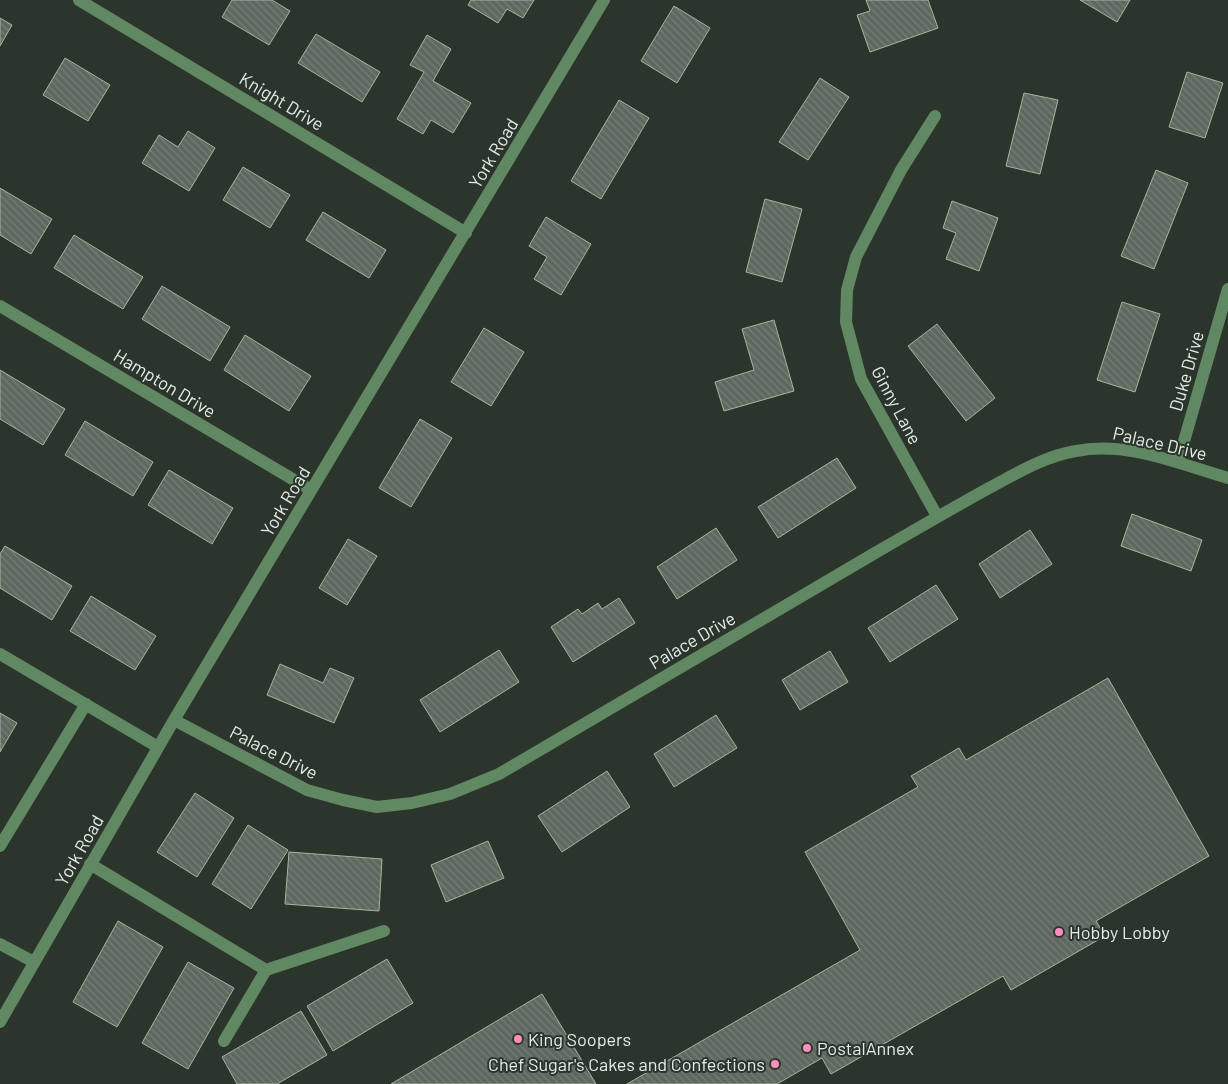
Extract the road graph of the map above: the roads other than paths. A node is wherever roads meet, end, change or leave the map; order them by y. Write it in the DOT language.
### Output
graph roads {
  1 [pos="79,0"];
  2 [pos="604,0"];
  3 [pos="935,116"];
  4 [pos="466,232"];
  5 [pos="1228,289"];
  6 [pos="0,306"];
  7 [pos="1178,462"];
  8 [pos="1228,478"];
  9 [pos="311,490"];
  10 [pos="937,516"];
  11 [pos="0,654"];
  12 [pos="86,704"];
  13 [pos="174,720"];
  14 [pos="158,747"];
  15 [pos="0,846"];
  16 [pos="90,864"];
  17 [pos="384,931"];
  18 [pos="0,944"];
  19 [pos="34,962"];
  20 [pos="266,970"];
  21 [pos="0,1022"];
  22 [pos="224,1041"];
  1 -- 4 [label="street, Knight Drive"];
  2 -- 4 [label="street, York Road"];
  3 -- 10 [label="street, Ginny Lane"];
  4 -- 9 [label="street, York Road"];
  5 -- 7 [label="street, Duke Drive"];
  6 -- 9 [label="street, Hampton Drive"];
  7 -- 8 [label="street, Palace Drive"];
  7 -- 10 [label="street, Palace Drive"];
  9 -- 13 [label="street, York Road"];
  10 -- 13 [label="street, Palace Drive"];
  11 -- 12 [label="street"];
  12 -- 14 [label="street"];
  12 -- 15 [label="street"];
  13 -- 14 [label="street, York Road"];
  14 -- 16 [label="street, York Road"];
  16 -- 19 [label="street, York Road"];
  16 -- 20 [label="street"];
  17 -- 20 [label="street"];
  18 -- 19 [label="street"];
  19 -- 21 [label="street, York Road"];
  20 -- 22 [label="street"];
}
